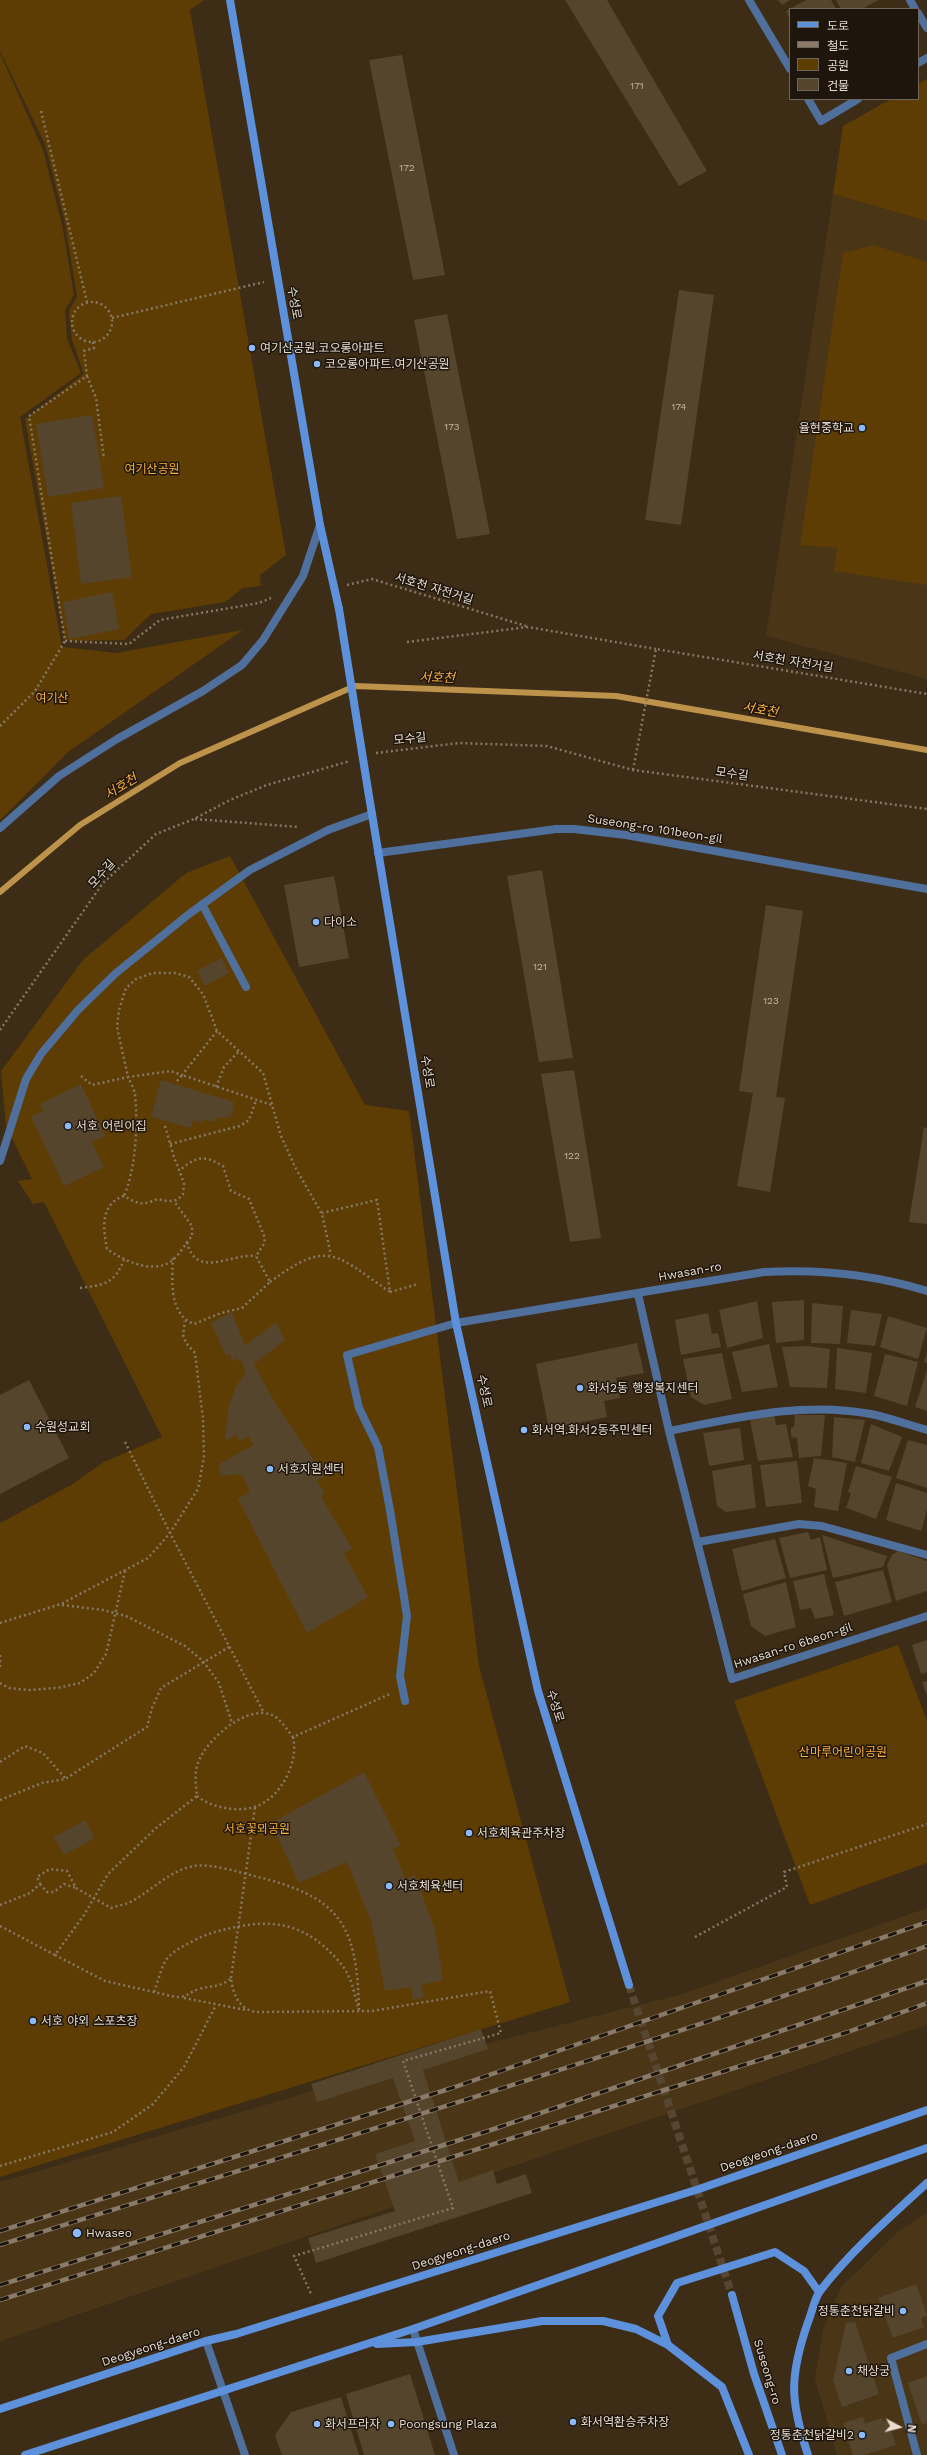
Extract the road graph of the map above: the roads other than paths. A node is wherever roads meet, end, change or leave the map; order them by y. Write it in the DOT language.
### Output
graph roads {
  1 [pos="230,0"];
  2 [pos="748,0"];
  3 [pos="919,15"];
  4 [pos="927,28"];
  5 [pos="789,67"];
  6 [pos="809,100"];
  7 [pos="856,100"];
  8 [pos="320,525"];
  9 [pos="372,814"];
  10 [pos="0,828"];
  11 [pos="378,853"];
  12 [pos="927,889"];
  13 [pos="202,904"];
  14 [pos="246,987"];
  15 [pos="0,1161"];
  16 [pos="927,1291"];
  17 [pos="638,1294"];
  18 [pos="456,1323"];
  19 [pos="927,1430"];
  20 [pos="669,1431"];
  21 [pos="698,1542"];
  22 [pos="927,1555"];
  23 [pos="927,1616"];
  24 [pos="405,1701"];
  25 [pos="629,1985"];
  26 [pos="927,2110"];
  27 [pos="927,2148"];
  28 [pos="927,2183"];
  29 [pos="819,2292"];
  30 [pos="732,2295"];
  31 [pos="413,2329"];
  32 [pos="206,2341"];
  33 [pos="417,2342"];
  34 [pos="366,2344"];
  35 [pos="927,2344"];
  36 [pos="668,2345"];
  37 [pos="223,2390"];
  38 [pos="0,2409"];
  39 [pos="25,2455"];
  40 [pos="245,2455"];
  41 [pos="454,2455"];
  42 [pos="749,2455"];
  43 [pos="782,2455"];
  44 [pos="808,2455"];
  45 [pos="917,2455"];
  1 -- 8 [label="main road, 수성로"];
  2 -- 5 [label="street"];
  3 -- 4 [label="street"];
  6 -- 7 [label="street"];
  8 -- 9 [label="main road, 수성로, bridge"];
  8 -- 10 [label="street"];
  9 -- 11 [label="main road, 수성로"];
  9 -- 13 [label="street"];
  11 -- 12 [label="street, Suseong-ro 101beon-gil"];
  11 -- 18 [label="main road, 수성로"];
  13 -- 14 [label="street"];
  13 -- 15 [label="street"];
  16 -- 17 [label="street, Hwasan-ro"];
  17 -- 18 [label="street, Hwasan-ro"];
  17 -- 20 [label="street, Hwasan-ro 6beon-gil"];
  18 -- 24 [label="street, Hwasan-ro"];
  18 -- 25 [label="main road, 수성로"];
  19 -- 20 [label="street"];
  20 -- 21 [label="street, Hwasan-ro 6beon-gil"];
  21 -- 22 [label="street"];
  21 -- 23 [label="street, Hwasan-ro 6beon-gil"];
  26 -- 32 [label="main road, Deogyeong-daero"];
  27 -- 31 [label="main road"];
  28 -- 29 [label="main road"];
  29 -- 36 [label="main road"];
  29 -- 44 [label="main road"];
  30 -- 43 [label="main road, Suseong-ro"];
  31 -- 33 [label="street"];
  31 -- 34 [label="main road"];
  32 -- 37 [label="street"];
  32 -- 38 [label="main road, Deogyeong-daero"];
  33 -- 34 [label="main road"];
  33 -- 36 [label="main road"];
  33 -- 41 [label="street"];
  34 -- 37 [label="main road"];
  35 -- 45 [label="street"];
  36 -- 42 [label="main road"];
  37 -- 39 [label="main road"];
  37 -- 40 [label="street"];
}
